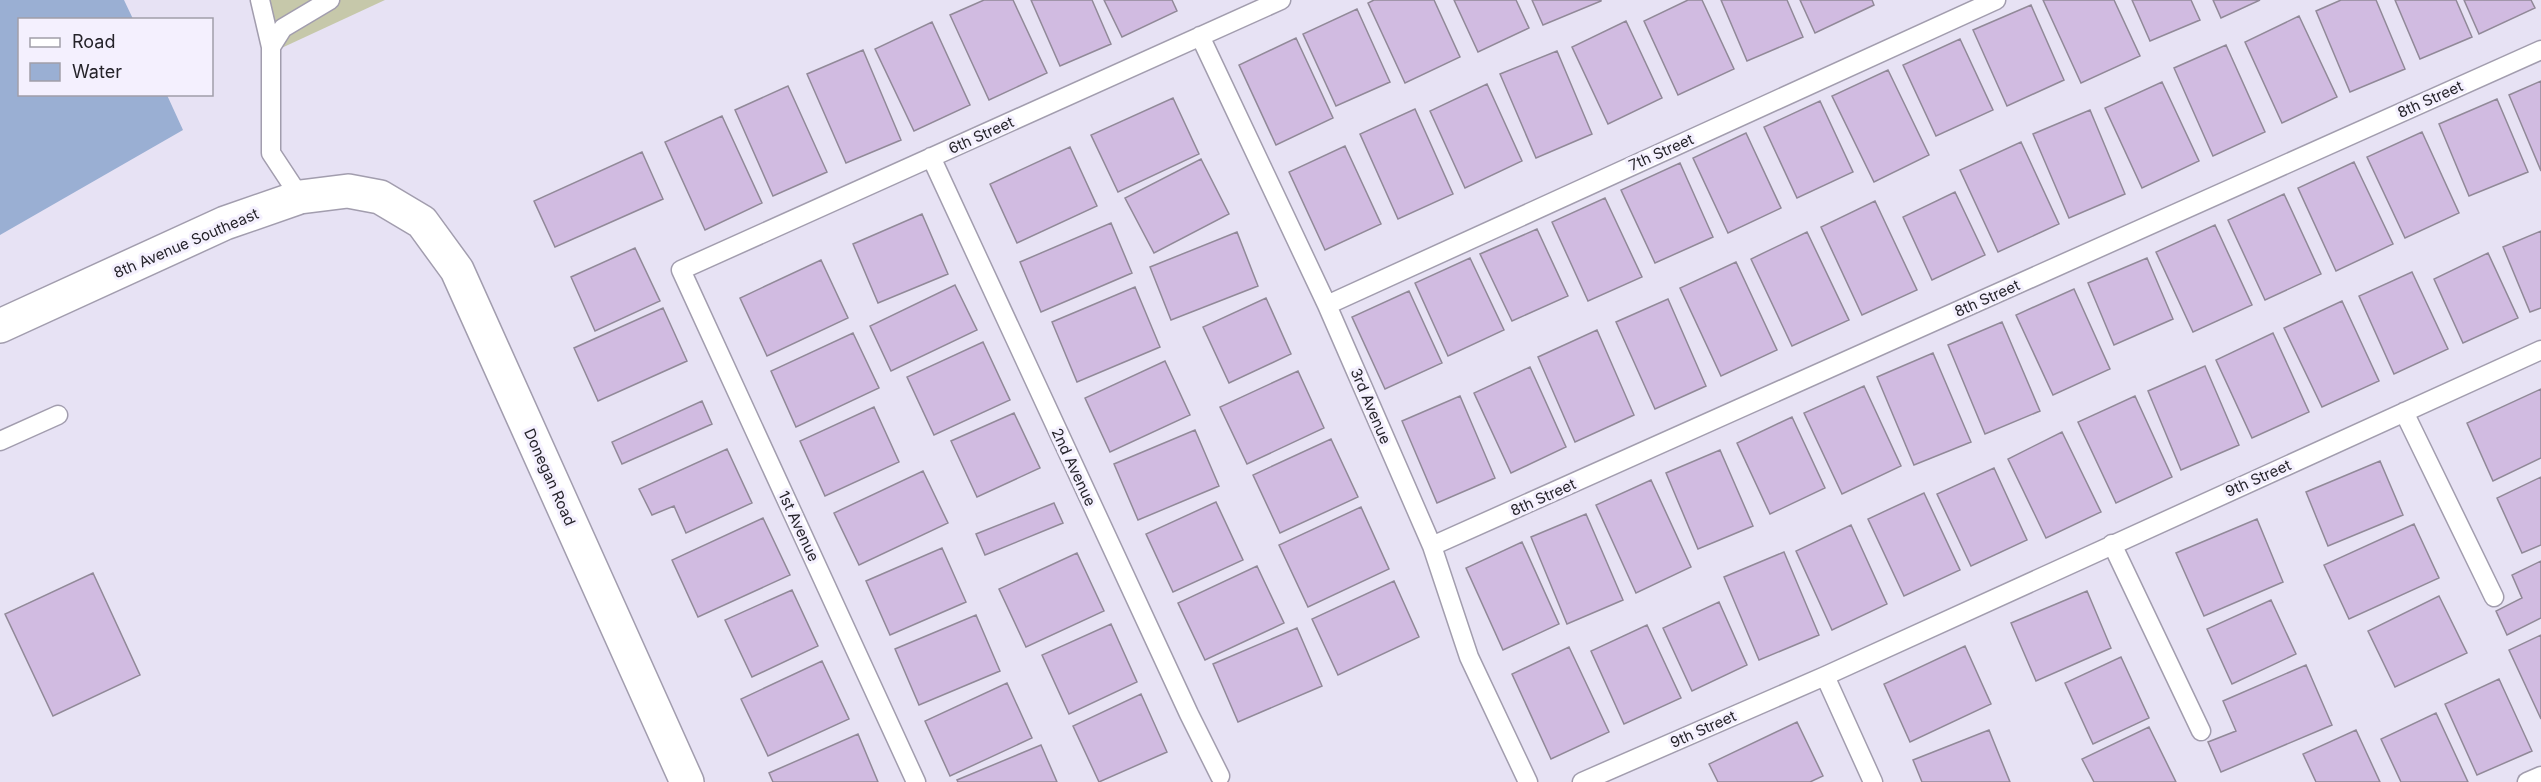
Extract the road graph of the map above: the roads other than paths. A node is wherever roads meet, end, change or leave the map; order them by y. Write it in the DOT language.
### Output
graph roads {
  1 [pos="260,0"];
  2 [pos="330,0"];
  3 [pos="1281,0"];
  4 [pos="1996,0"];
  5 [pos="1200,36"];
  6 [pos="271,47"];
  7 [pos="2541,50"];
  8 [pos="931,157"];
  9 [pos="300,197"];
  10 [pos="380,197"];
  11 [pos="681,270"];
  12 [pos="1327,304"];
  13 [pos="0,326"];
  14 [pos="2541,350"];
  15 [pos="2404,412"];
  16 [pos="58,415"];
  17 [pos="0,441"];
  18 [pos="2112,544"];
  19 [pos="1432,546"];
  20 [pos="2494,597"];
  21 [pos="1825,676"];
  22 [pos="2201,731"];
  23 [pos="1220,776"];
  24 [pos="2541,776"];
  25 [pos="687,782"];
  26 [pos="916,782"];
  27 [pos="1528,782"];
  28 [pos="1582,782"];
  29 [pos="1873,782"];
  30 [pos="2527,782"];
  1 -- 6 [label="lane"];
  2 -- 6 [label="lane"];
  3 -- 5 [label="lane, 6th Street"];
  4 -- 12 [label="lane, 7th Street"];
  5 -- 8 [label="lane, 6th Street"];
  5 -- 12 [label="lane, 3rd Avenue"];
  6 -- 9 [label="lane"];
  7 -- 19 [label="lane, 8th Street"];
  8 -- 11 [label="lane, 6th Street"];
  8 -- 23 [label="lane, 2nd Avenue"];
  9 -- 10 [label="street, 8th Avenue Southeast"];
  9 -- 13 [label="street, 8th Avenue Southeast"];
  10 -- 25 [label="street, Donegan Road"];
  11 -- 26 [label="lane, 1st Avenue"];
  12 -- 19 [label="lane, 3rd Avenue"];
  14 -- 15 [label="lane, 9th Street"];
  15 -- 18 [label="lane, 9th Street"];
  15 -- 20 [label="lane"];
  16 -- 17 [label="lane"];
  18 -- 21 [label="lane, 9th Street"];
  18 -- 22 [label="lane"];
  19 -- 27 [label="lane, 3rd Avenue"];
  21 -- 28 [label="lane, 9th Street"];
  21 -- 29 [label="lane"];
  24 -- 30 [label="lane"];
}
